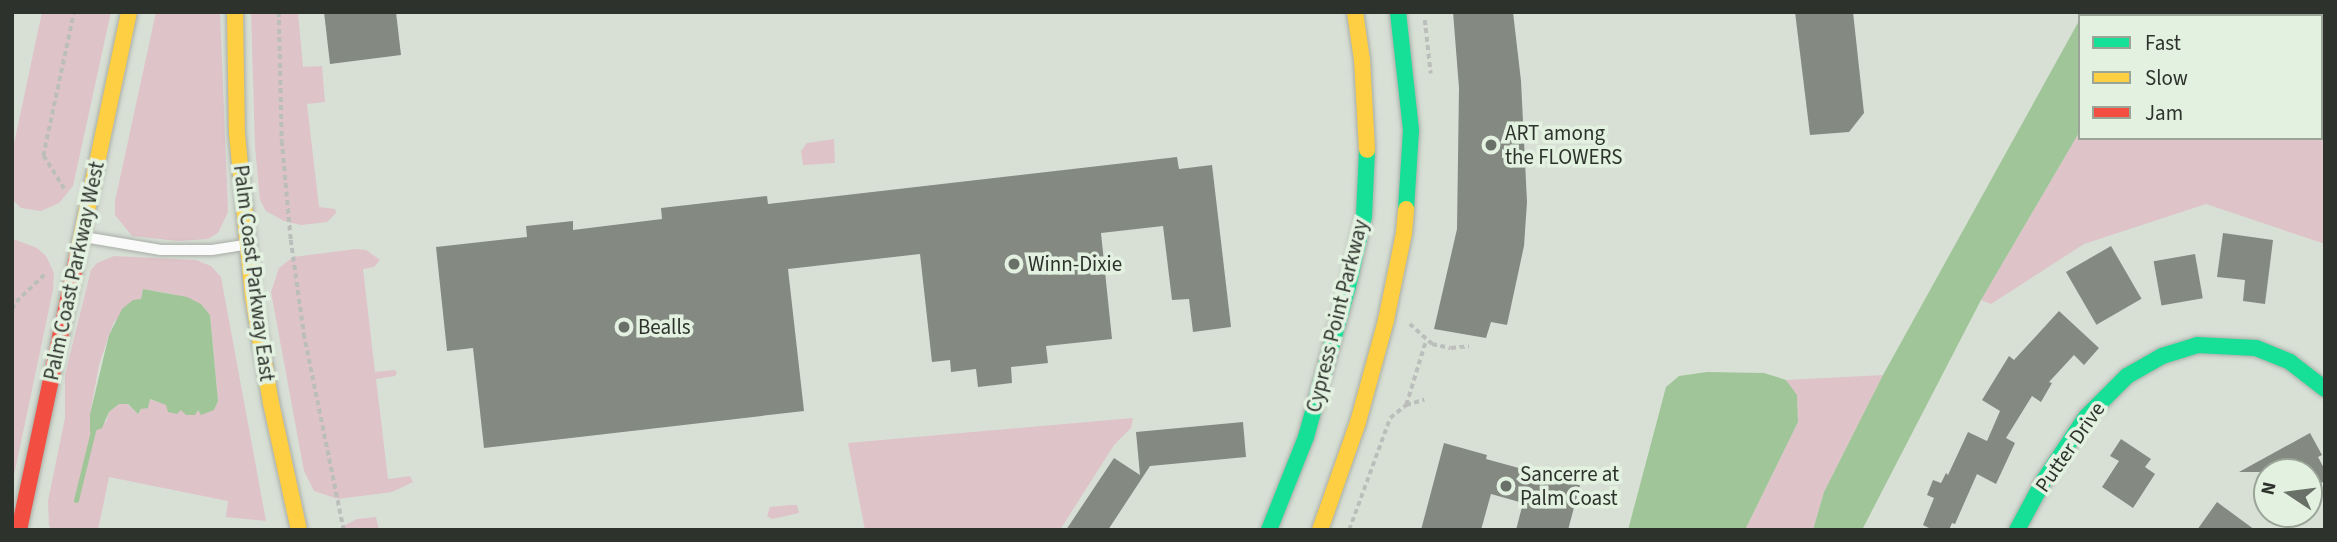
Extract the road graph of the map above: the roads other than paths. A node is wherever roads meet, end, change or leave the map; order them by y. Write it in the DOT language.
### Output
graph roads {
  1 [pos="129,12"];
  2 [pos="235,12"];
  3 [pos="1355,12"];
  4 [pos="1398,12"];
  5 [pos="82,236"];
  6 [pos="247,245"];
  7 [pos="2325,389"];
  8 [pos="19,530"];
  9 [pos="299,530"];
  10 [pos="1269,530"];
  11 [pos="1320,530"];
  12 [pos="2017,530"];
  1 -- 5 [label="street, Palm Coast Parkway West"];
  2 -- 6 [label="street, Palm Coast Parkway East"];
  3 -- 10 [label="street, Cypress Point Parkway"];
  4 -- 11 [label="street"];
  5 -- 6 [label="lane"];
  5 -- 8 [label="street, Palm Coast Parkway West"];
  6 -- 9 [label="street, Palm Coast Parkway East"];
  7 -- 12 [label="street, Putter Drive"];
}
